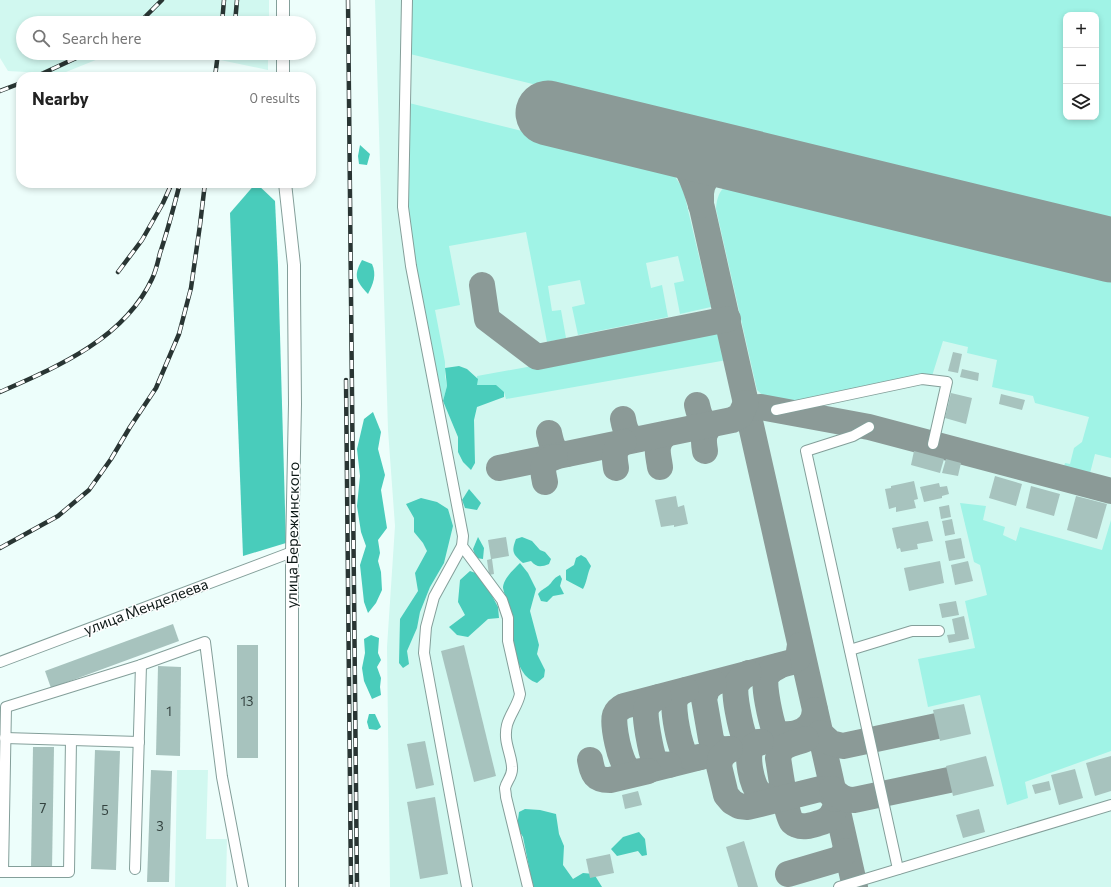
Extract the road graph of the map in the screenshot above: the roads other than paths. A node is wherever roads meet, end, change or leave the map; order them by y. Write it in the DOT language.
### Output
graph roads {
  1 [pos="283,0"];
  2 [pos="407,0"];
  3 [pos="283,16"];
  4 [pos="283,60"];
  5 [pos="283,72"];
  6 [pos="286,188"];
  7 [pos="776,410"];
  8 [pos="869,427"];
  9 [pos="933,444"];
  10 [pos="462,546"];
  11 [pos="292,552"];
  12 [pos="939,632"];
  13 [pos="850,650"];
  14 [pos="0,662"];
  15 [pos="141,664"];
  16 [pos="5,738"];
  17 [pos="71,740"];
  18 [pos="138,742"];
  19 [pos="1111,805"];
  20 [pos="135,869"];
  21 [pos="898,869"];
  22 [pos="1,872"];
  23 [pos="243,887"];
  24 [pos="292,887"];
  25 [pos="467,887"];
  26 [pos="528,887"];
  27 [pos="839,887"];
  1 -- 3 [label="main road"];
  2 -- 10 [label="street"];
  4 -- 5 [label="main road"];
  6 -- 11 [label="main road, улица Бережинского"];
  7 -- 9 [label="street"];
  8 -- 13 [label="street"];
  10 -- 25 [label="street"];
  10 -- 26 [label="street"];
  11 -- 14 [label="street, улица Менделеева"];
  11 -- 24 [label="main road, улица Бережинского"];
  12 -- 13 [label="street"];
  13 -- 21 [label="street"];
  15 -- 16 [label="street"];
  15 -- 18 [label="street"];
  15 -- 23 [label="street"];
  16 -- 17 [label="street"];
  16 -- 22 [label="street"];
  17 -- 18 [label="street"];
  17 -- 22 [label="street"];
  18 -- 20 [label="street"];
  19 -- 21 [label="street"];
  21 -- 27 [label="street"];
}
